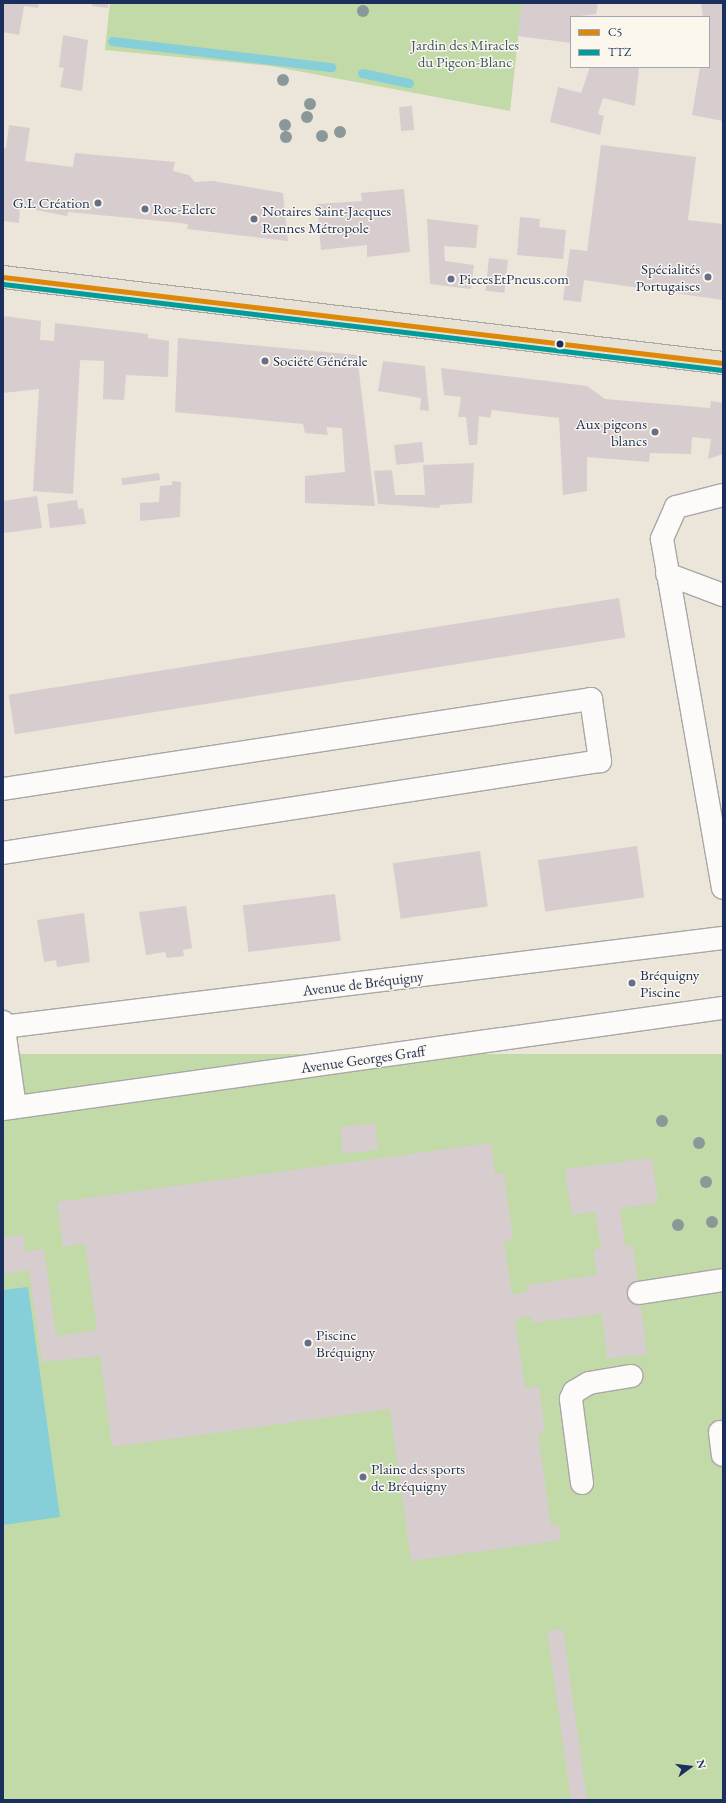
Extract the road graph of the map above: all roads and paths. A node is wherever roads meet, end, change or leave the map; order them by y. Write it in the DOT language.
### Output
graph roads {
  1 [pos="3,277"];
  2 [pos="723,363"];
  3 [pos="723,496"];
  4 [pos="667,574"];
  5 [pos="723,595"];
  6 [pos="3,789"];
  7 [pos="3,853"];
  8 [pos="723,888"];
  9 [pos="723,938"];
  10 [pos="723,1008"];
  11 [pos="3,1026"];
  12 [pos="9,1108"];
  13 [pos="723,1280"];
  14 [pos="639,1293"];
  15 [pos="631,1376"];
  16 [pos="720,1432"];
  17 [pos="723,1455"];
  18 [pos="582,1484"];
  1 -- 2 [label="main road"];
  3 -- 4 [label="street"];
  4 -- 5 [label="street"];
  4 -- 8 [label="street"];
  6 -- 7 [label="street"];
  9 -- 11 [label="street, Avenue de Bréquigny"];
  10 -- 12 [label="street, Avenue Georges Graff"];
  11 -- 12 [label="street"];
  13 -- 14 [label="street"];
  15 -- 18 [label="street"];
  16 -- 17 [label="street"];
}
